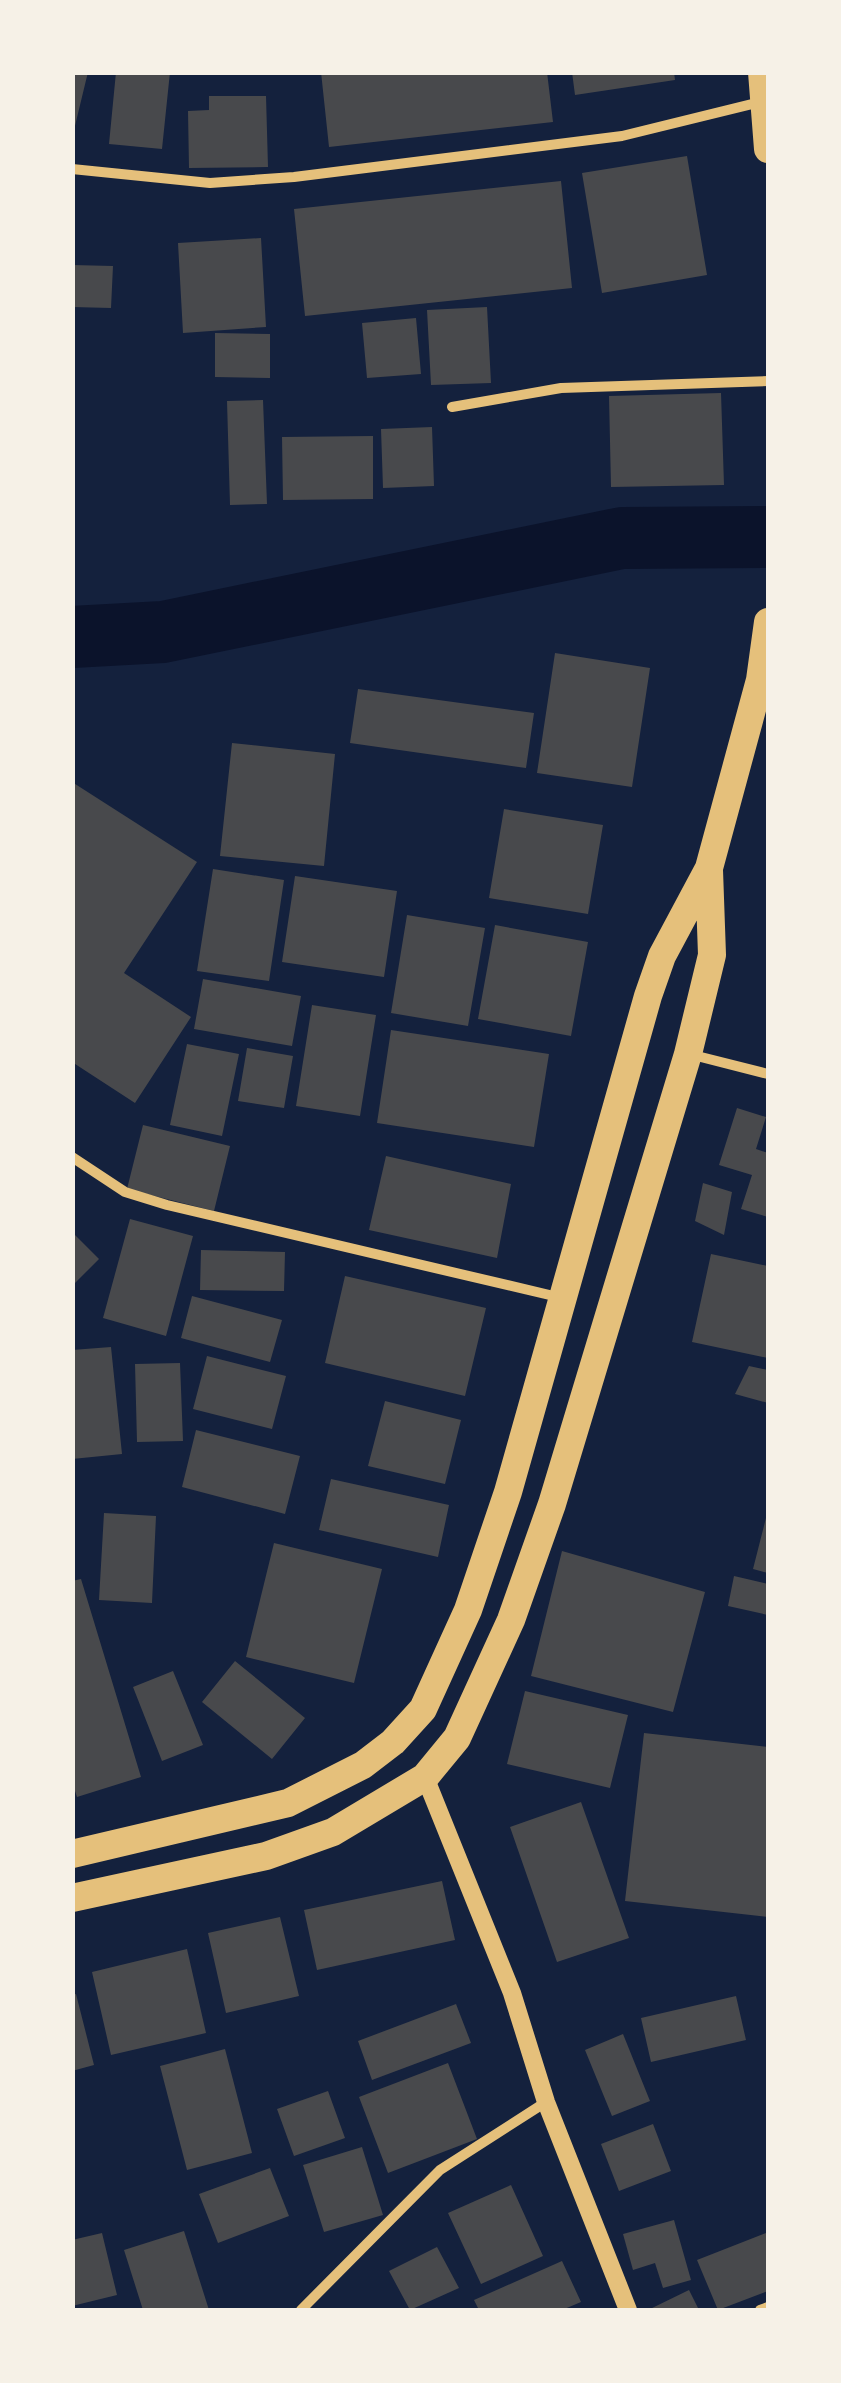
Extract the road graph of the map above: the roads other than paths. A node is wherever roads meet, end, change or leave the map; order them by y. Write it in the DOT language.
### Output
graph roads {
  1 [pos="762,72"];
  2 [pos="766,101"];
  3 [pos="768,149"];
  4 [pos="72,169"];
  5 [pos="768,380"];
  6 [pos="452,407"];
  7 [pos="768,622"];
  8 [pos="709,868"];
  9 [pos="688,1054"];
  10 [pos="768,1074"];
  11 [pos="72,1157"];
  12 [pos="561,1297"];
  13 [pos="426,1777"];
  14 [pos="72,1854"];
  15 [pos="72,1898"];
  16 [pos="546,2102"];
  17 [pos="768,2307"];
  18 [pos="301,2310"];
  19 [pos="628,2310"];
  20 [pos="760,2310"];
  1 -- 2 [label="highway"];
  2 -- 3 [label="highway"];
  2 -- 4 [label="street"];
  5 -- 6 [label="street"];
  7 -- 8 [label="highway"];
  8 -- 9 [label="highway"];
  8 -- 12 [label="highway"];
  9 -- 10 [label="street"];
  9 -- 13 [label="highway"];
  11 -- 12 [label="street"];
  12 -- 14 [label="highway"];
  13 -- 15 [label="highway"];
  13 -- 16 [label="street"];
  16 -- 18 [label="street"];
  16 -- 19 [label="street"];
  17 -- 20 [label="street"];
}
